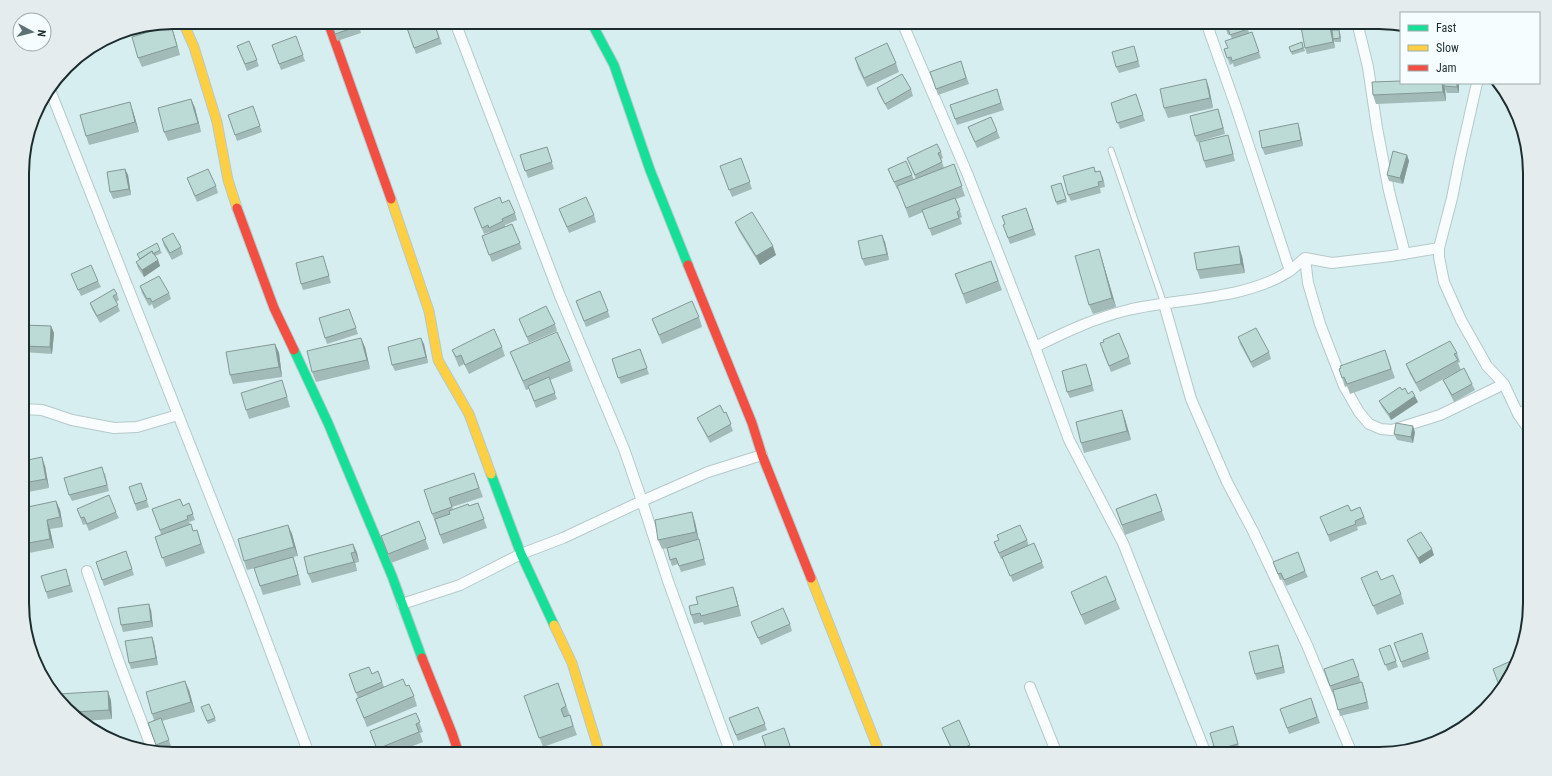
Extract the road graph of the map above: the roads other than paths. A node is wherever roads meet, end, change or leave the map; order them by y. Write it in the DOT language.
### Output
graph roads {
  1 [pos="186,29"];
  2 [pos="330,29"];
  3 [pos="458,29"];
  4 [pos="595,29"];
  5 [pos="905,29"];
  6 [pos="1208,29"];
  7 [pos="1359,29"];
  8 [pos="1477,84"];
  9 [pos="52,95"];
  10 [pos="1111,150"];
  11 [pos="1439,248"];
  12 [pos="1405,254"];
  13 [pos="1305,258"];
  14 [pos="1290,271"];
  15 [pos="1164,304"];
  16 [pos="1035,347"];
  17 [pos="1504,384"];
  18 [pos="29,409"];
  19 [pos="1523,412"];
  20 [pos="1518,414"];
  21 [pos="178,415"];
  22 [pos="1523,421"];
  23 [pos="762,455"];
  24 [pos="642,501"];
  25 [pos="521,554"];
  26 [pos="87,571"];
  27 [pos="402,604"];
  28 [pos="1030,687"];
  29 [pos="151,745"];
  30 [pos="306,747"];
  31 [pos="456,747"];
  32 [pos="598,747"];
  33 [pos="728,747"];
  34 [pos="877,747"];
  35 [pos="1054,747"];
  36 [pos="1203,747"];
  37 [pos="1349,747"];
  1 -- 27 [label="street"];
  2 -- 25 [label="street"];
  3 -- 24 [label="street"];
  4 -- 23 [label="street"];
  5 -- 16 [label="street"];
  6 -- 14 [label="street"];
  7 -- 12 [label="street"];
  8 -- 11 [label="street"];
  9 -- 21 [label="street"];
  10 -- 15 [label="lane"];
  11 -- 12 [label="street"];
  11 -- 17 [label="street"];
  12 -- 13 [label="street"];
  13 -- 14 [label="street"];
  13 -- 17 [label="street"];
  14 -- 15 [label="street"];
  15 -- 16 [label="street"];
  15 -- 37 [label="street"];
  16 -- 36 [label="street"];
  17 -- 20 [label="street"];
  18 -- 21 [label="street"];
  19 -- 20 [label="street"];
  20 -- 22 [label="street"];
  21 -- 30 [label="street"];
  23 -- 24 [label="street"];
  23 -- 34 [label="street"];
  24 -- 25 [label="street"];
  24 -- 33 [label="street"];
  25 -- 27 [label="street"];
  25 -- 32 [label="street"];
  26 -- 29 [label="street"];
  27 -- 31 [label="street"];
  28 -- 35 [label="street"];
}
